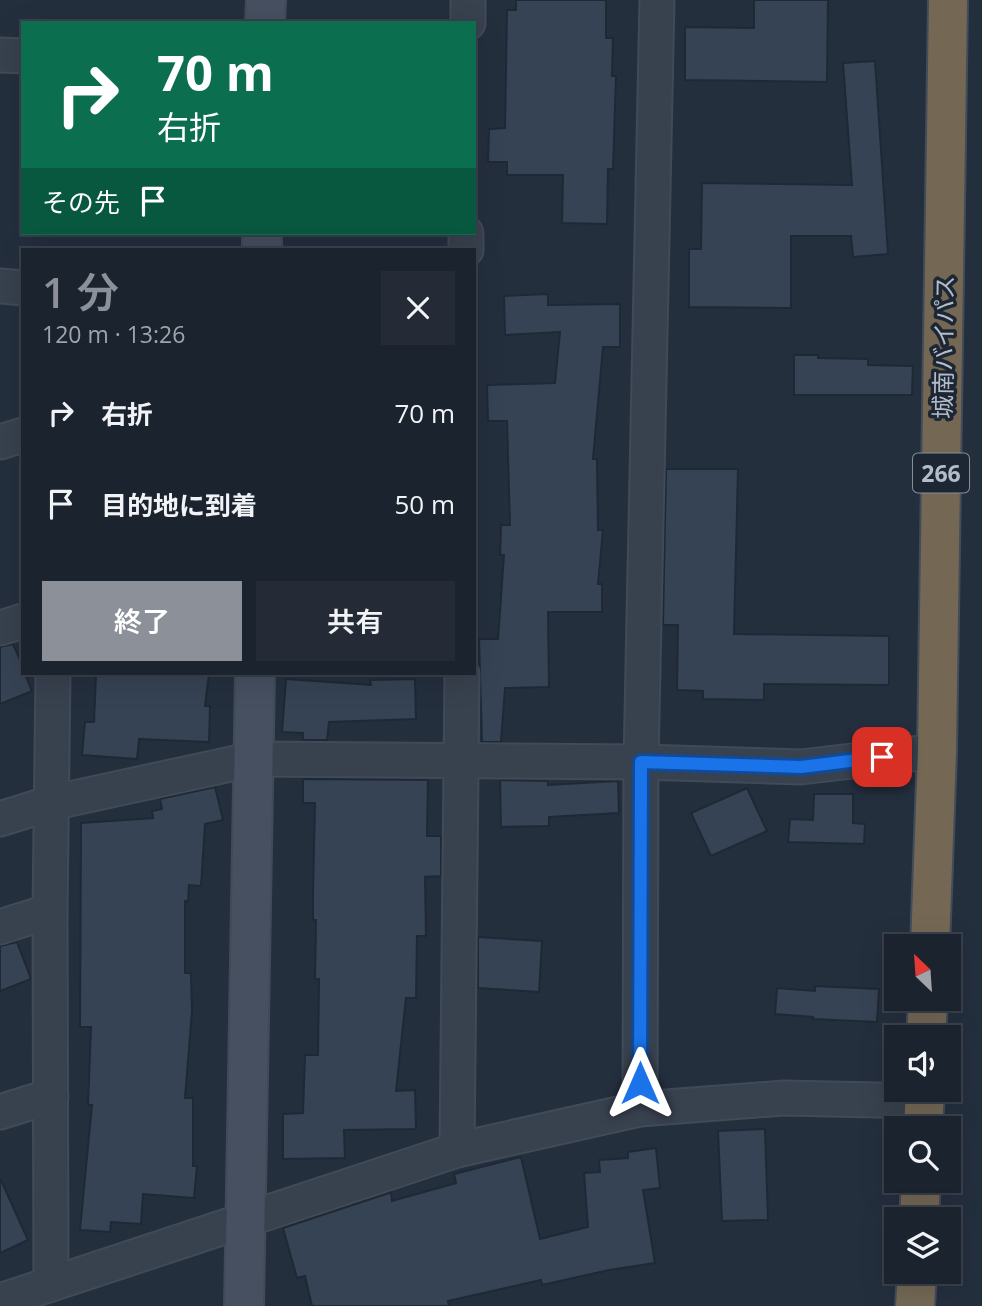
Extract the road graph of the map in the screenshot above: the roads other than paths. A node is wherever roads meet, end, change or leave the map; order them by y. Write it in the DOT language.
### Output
graph roads {
  1 [pos="265,0"];
  2 [pos="468,0"];
  3 [pos="657,0"];
  4 [pos="948,0"];
  5 [pos="265,21"];
  6 [pos="468,21"];
  7 [pos="0,55"];
  8 [pos="21,56"];
  9 [pos="0,286"];
  10 [pos="21,288"];
  11 [pos="21,436"];
  12 [pos="0,442"];
  13 [pos="21,622"];
  14 [pos="0,628"];
  15 [pos="53,675"];
  16 [pos="255,675"];
  17 [pos="462,675"];
  18 [pos="937,751"];
  19 [pos="254,759"];
  20 [pos="461,761"];
  21 [pos="641,762"];
  22 [pos="51,803"];
  23 [pos="0,819"];
  24 [pos="50,911"];
  25 [pos="0,928"];
  26 [pos="930,934"];
  27 [pos="51,1096"];
  28 [pos="924,1107"];
  29 [pos="640,1110"];
  30 [pos="0,1112"];
  31 [pos="457,1150"];
  32 [pos="246,1219"];
  33 [pos="51,1284"];
  34 [pos="916,1284"];
  35 [pos="0,1301"];
  36 [pos="244,1306"];
  37 [pos="915,1306"];
  1 -- 5 [label="street"];
  2 -- 6 [label="street"];
  3 -- 21 [label="street"];
  4 -- 18 [label="highway, 城南バイパス / 266"];
  7 -- 8 [label="street"];
  9 -- 10 [label="street"];
  11 -- 12 [label="street"];
  13 -- 14 [label="street"];
  15 -- 22 [label="street"];
  16 -- 19 [label="street"];
  17 -- 20 [label="street"];
  18 -- 21 [label="street"];
  18 -- 26 [label="highway, 城南バイパス / 266"];
  19 -- 20 [label="street"];
  19 -- 22 [label="street"];
  19 -- 32 [label="street"];
  20 -- 21 [label="street"];
  20 -- 31 [label="street"];
  21 -- 29 [label="street"];
  22 -- 23 [label="street"];
  22 -- 24 [label="street"];
  24 -- 25 [label="street"];
  24 -- 27 [label="street"];
  27 -- 30 [label="street"];
  27 -- 33 [label="street"];
  28 -- 29 [label="street"];
  29 -- 31 [label="street"];
  31 -- 32 [label="street"];
  32 -- 33 [label="street"];
  32 -- 36 [label="street"];
  33 -- 35 [label="street"];
  34 -- 37 [label="highway"];
}
